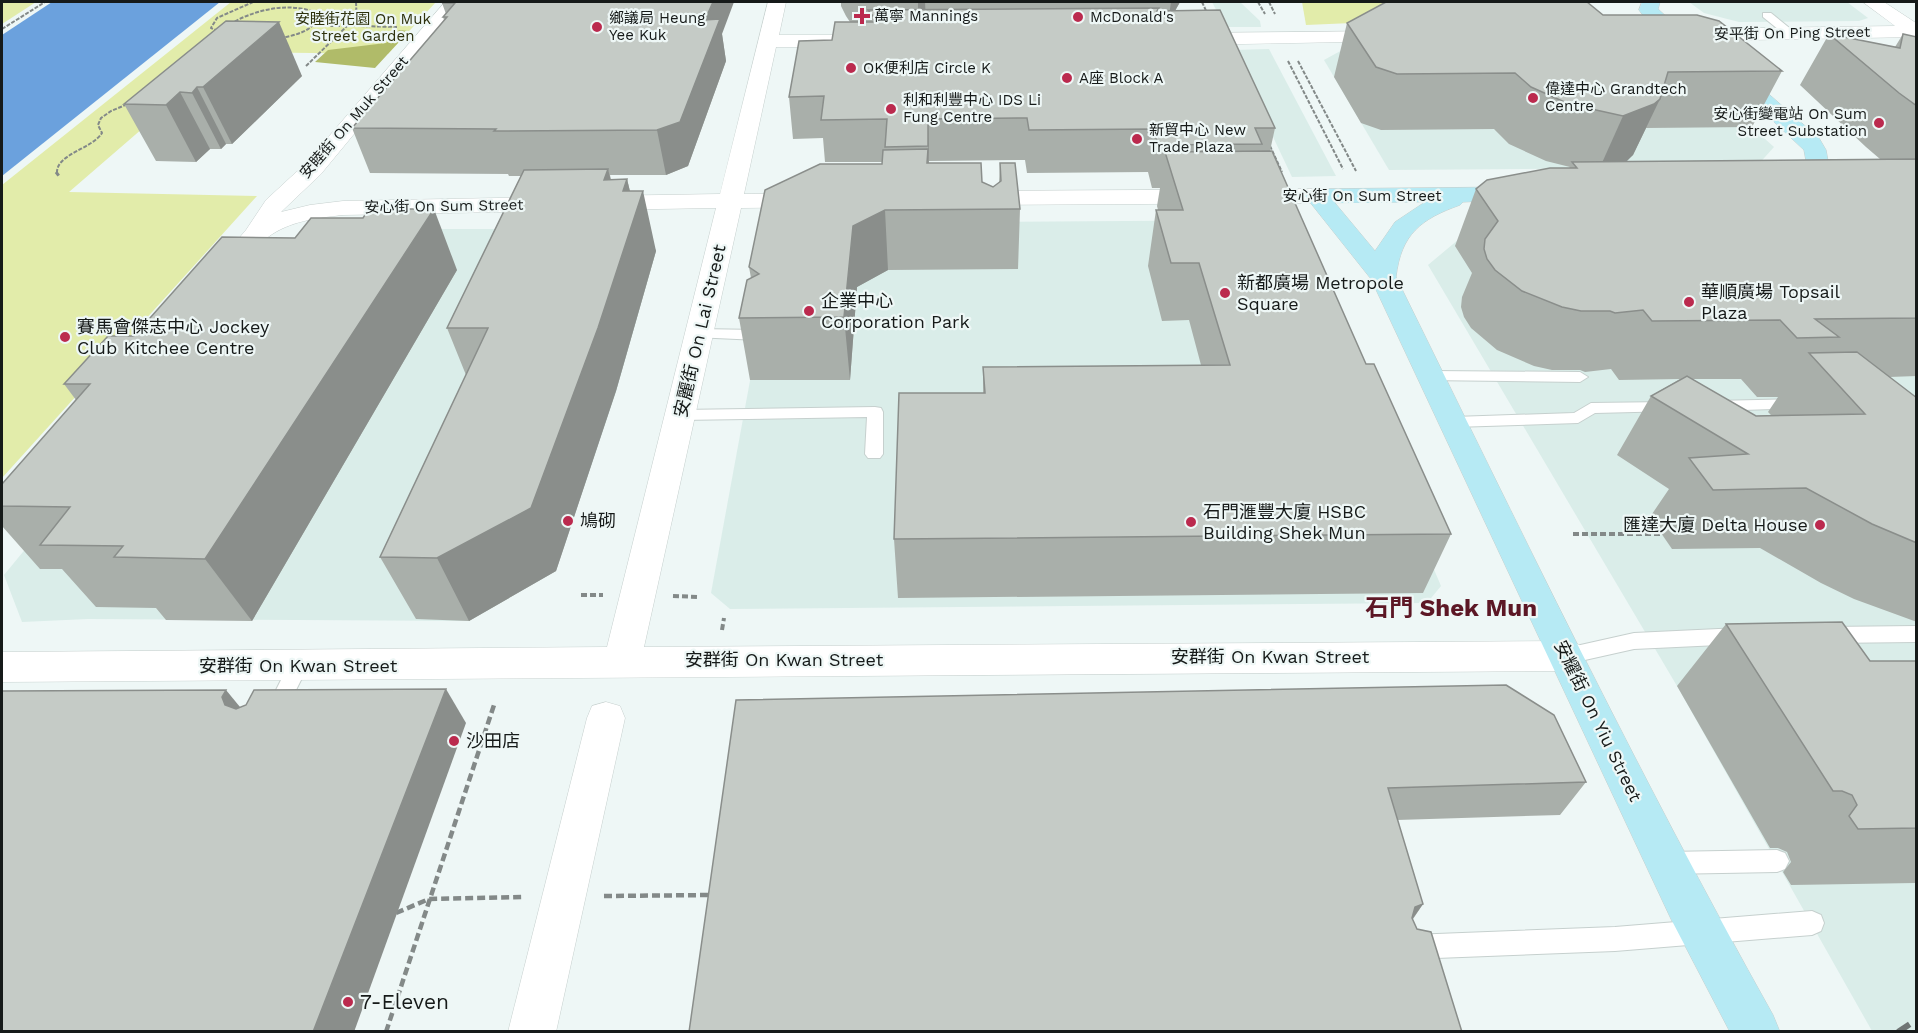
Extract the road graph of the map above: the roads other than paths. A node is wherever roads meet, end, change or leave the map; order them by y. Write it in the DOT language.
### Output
graph roads {
  1 [pos="454,2"];
  2 [pos="777,2"];
  3 [pos="1650,2"];
  4 [pos="1872,2"];
  5 [pos="1767,15"];
  6 [pos="1916,31"];
  7 [pos="1788,32"];
  8 [pos="1704,34"];
  9 [pos="1675,35"];
  10 [pos="1652,36"];
  11 [pos="1407,37"];
  12 [pos="1169,39"];
  13 [pos="769,41"];
  14 [pos="856,41"];
  15 [pos="1699,56"];
  16 [pos="313,168"];
  17 [pos="1758,189"];
  18 [pos="1541,194"];
  19 [pos="1471,195"];
  20 [pos="1317,196"];
  21 [pos="954,198"];
  22 [pos="828,199"];
  23 [pos="731,200"];
  24 [pos="343,208"];
  25 [pos="257,233"];
  26 [pos="1383,277"];
  27 [pos="211,286"];
  28 [pos="699,334"];
  29 [pos="758,335"];
  30 [pos="1431,376"];
  31 [pos="1580,377"];
  32 [pos="1815,404"];
  33 [pos="680,415"];
  34 [pos="1454,422"];
  35 [pos="874,454"];
  36 [pos="1917,634"];
  37 [pos="1812,635"];
  38 [pos="1755,636"];
  39 [pos="1567,656"];
  40 [pos="622,661"];
  41 [pos="298,666"];
  42 [pos="2,668"];
  43 [pos="606,718"];
  44 [pos="268,724"];
  45 [pos="1777,861"];
  46 [pos="1667,863"];
  47 [pos="1812,923"];
  48 [pos="1703,932"];
  49 [pos="1406,947"];
  50 [pos="532,1032"];
  51 [pos="1756,1032"];
  1 -- 16 [label="street, 安睦街 On Muk Street"];
  2 -- 13 [label="street, 安麗街 On Lai Street"];
  3 -- 8 [label="street"];
  3 -- 9 [label="street"];
  4 -- 6 [label="street"];
  5 -- 7 [label="lane"];
  6 -- 7 [label="street, 安平街 On Ping Street"];
  7 -- 8 [label="street, 安平街 On Ping Street"];
  8 -- 9 [label="street, 安平街 On Ping Street"];
  8 -- 17 [label="street"];
  9 -- 10 [label="street, 安平街 On Ping Street"];
  9 -- 15 [label="street"];
  11 -- 12 [label="street"];
  13 -- 14 [label="street"];
  13 -- 23 [label="street, 安麗街 On Lai Street"];
  16 -- 24 [label="street, 安心街 On Sum Street"];
  16 -- 25 [label="street, 安睦街 On Muk Street"];
  18 -- 19 [label="street, 安心街 On Sum Street"];
  19 -- 20 [label="street, 安心街 On Sum Street"];
  19 -- 26 [label="street"];
  20 -- 21 [label="street, 安心街 On Sum Street"];
  20 -- 26 [label="street, 安耀街 On Yiu Street"];
  22 -- 23 [label="street, 安心街 On Sum Street"];
  23 -- 24 [label="street, 安心街 On Sum Street"];
  23 -- 28 [label="street, 安麗街 On Lai Street"];
  24 -- 25 [label="street, 安心街 On Sum Street"];
  25 -- 27 [label="street, 安心街 On Sum Street"];
  26 -- 30 [label="street, 安耀街 On Yiu Street"];
  28 -- 29 [label="lane"];
  28 -- 33 [label="street, 安麗街 On Lai Street"];
  30 -- 31 [label="lane"];
  30 -- 34 [label="street, 安耀街 On Yiu Street"];
  32 -- 34 [label="lane"];
  33 -- 35 [label="lane"];
  33 -- 40 [label="street, 安麗街 On Lai Street"];
  34 -- 39 [label="street, 安耀街 On Yiu Street"];
  36 -- 37 [label="lane"];
  38 -- 39 [label="lane"];
  39 -- 40 [label="street, 安群街 On Kwan Street"];
  39 -- 46 [label="street, 安耀街 On Yiu Street"];
  40 -- 41 [label="street, 安群街 On Kwan Street"];
  41 -- 42 [label="street, 安群街 On Kwan Street"];
  41 -- 44 [label="lane"];
  43 -- 50 [label="street"];
  45 -- 46 [label="lane"];
  46 -- 48 [label="street, 安耀街 On Yiu Street"];
  47 -- 48 [label="lane"];
  48 -- 49 [label="lane"];
  48 -- 51 [label="street, 安耀街 On Yiu Street"];
}
